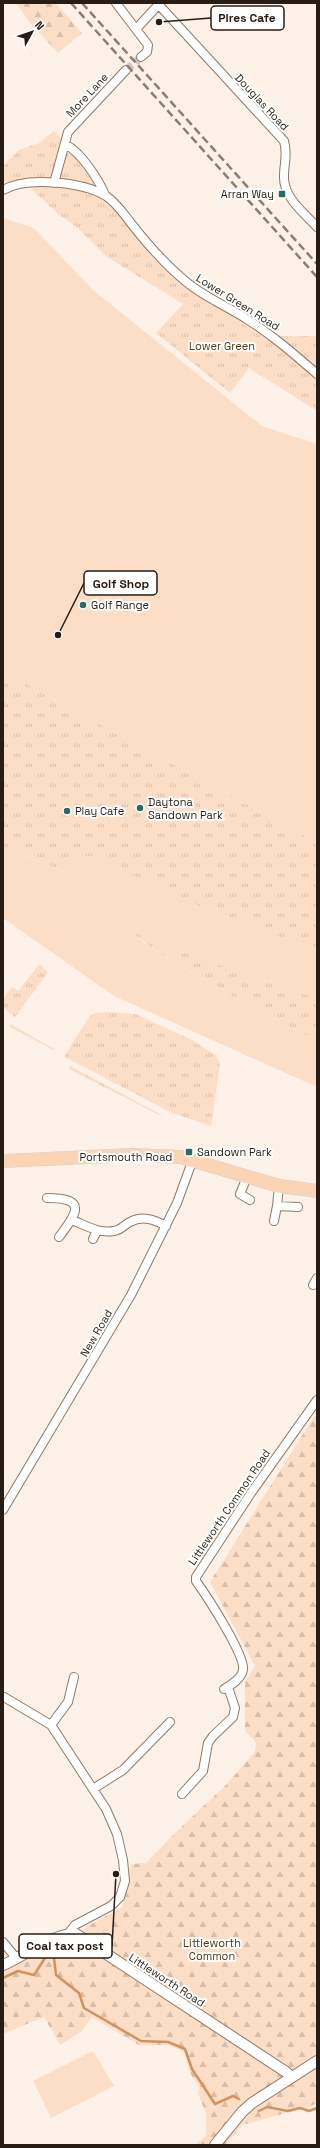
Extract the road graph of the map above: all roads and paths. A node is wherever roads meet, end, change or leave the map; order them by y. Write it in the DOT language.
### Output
graph roads {
  1 [pos="116,3"];
  2 [pos="159,4"];
  3 [pos="137,28"];
  4 [pos="141,57"];
  5 [pos="126,70"];
  6 [pos="66,145"];
  7 [pos="54,183"];
  8 [pos="3,190"];
  9 [pos="105,195"];
  10 [pos="317,227"];
  11 [pos="317,374"];
  12 [pos="193,1159"];
  13 [pos="3,1161"];
  14 [pos="247,1177"];
  15 [pos="279,1186"];
  16 [pos="317,1191"];
  17 [pos="47,1198"];
  18 [pos="250,1200"];
  19 [pos="277,1206"];
  20 [pos="298,1207"];
  21 [pos="72,1220"];
  22 [pos="274,1221"];
  23 [pos="166,1226"];
  24 [pos="97,1231"];
  25 [pos="59,1237"];
  26 [pos="93,1239"];
  27 [pos="317,1400"];
  28 [pos="3,1510"];
  29 [pos="75,1677"];
  30 [pos="4,1697"];
  31 [pos="170,1722"];
  32 [pos="51,1725"];
  33 [pos="93,1789"];
  34 [pos="182,1794"];
  35 [pos="68,1934"];
  36 [pos="3,1942"];
  37 [pos="18,1959"];
  38 [pos="3,1965"];
  39 [pos="317,2060"];
  40 [pos="291,2077"];
  41 [pos="215,2145"];
  1 -- 3 [label="street"];
  2 -- 3 [label="street"];
  2 -- 10 [label="street, Douglas Road"];
  3 -- 4 [label="street"];
  5 -- 6 [label="street, More Lane"];
  6 -- 7 [label="street, More Lane"];
  6 -- 9 [label="street"];
  7 -- 8 [label="street"];
  7 -- 9 [label="street"];
  9 -- 11 [label="street, Lower Green Road"];
  12 -- 13 [label="main road, Portsmouth Road"];
  12 -- 14 [label="main road, Portsmouth Road"];
  12 -- 23 [label="street, New Road"];
  14 -- 15 [label="main road, Portsmouth Road"];
  14 -- 18 [label="street"];
  15 -- 16 [label="main road, Portsmouth Road"];
  15 -- 19 [label="street"];
  17 -- 21 [label="street"];
  19 -- 20 [label="street"];
  19 -- 22 [label="street"];
  21 -- 24 [label="street"];
  21 -- 25 [label="street"];
  23 -- 24 [label="street"];
  23 -- 28 [label="street, New Road"];
  24 -- 26 [label="street"];
  27 -- 34 [label="street, Littleworth Common Road"];
  29 -- 32 [label="street"];
  30 -- 32 [label="street"];
  31 -- 33 [label="street"];
  32 -- 33 [label="street"];
  33 -- 35 [label="street"];
  35 -- 37 [label="street"];
  35 -- 40 [label="street, Littleworth Road"];
  36 -- 37 [label="street"];
  37 -- 38 [label="street"];
  39 -- 40 [label="street"];
  40 -- 41 [label="street"];
}
